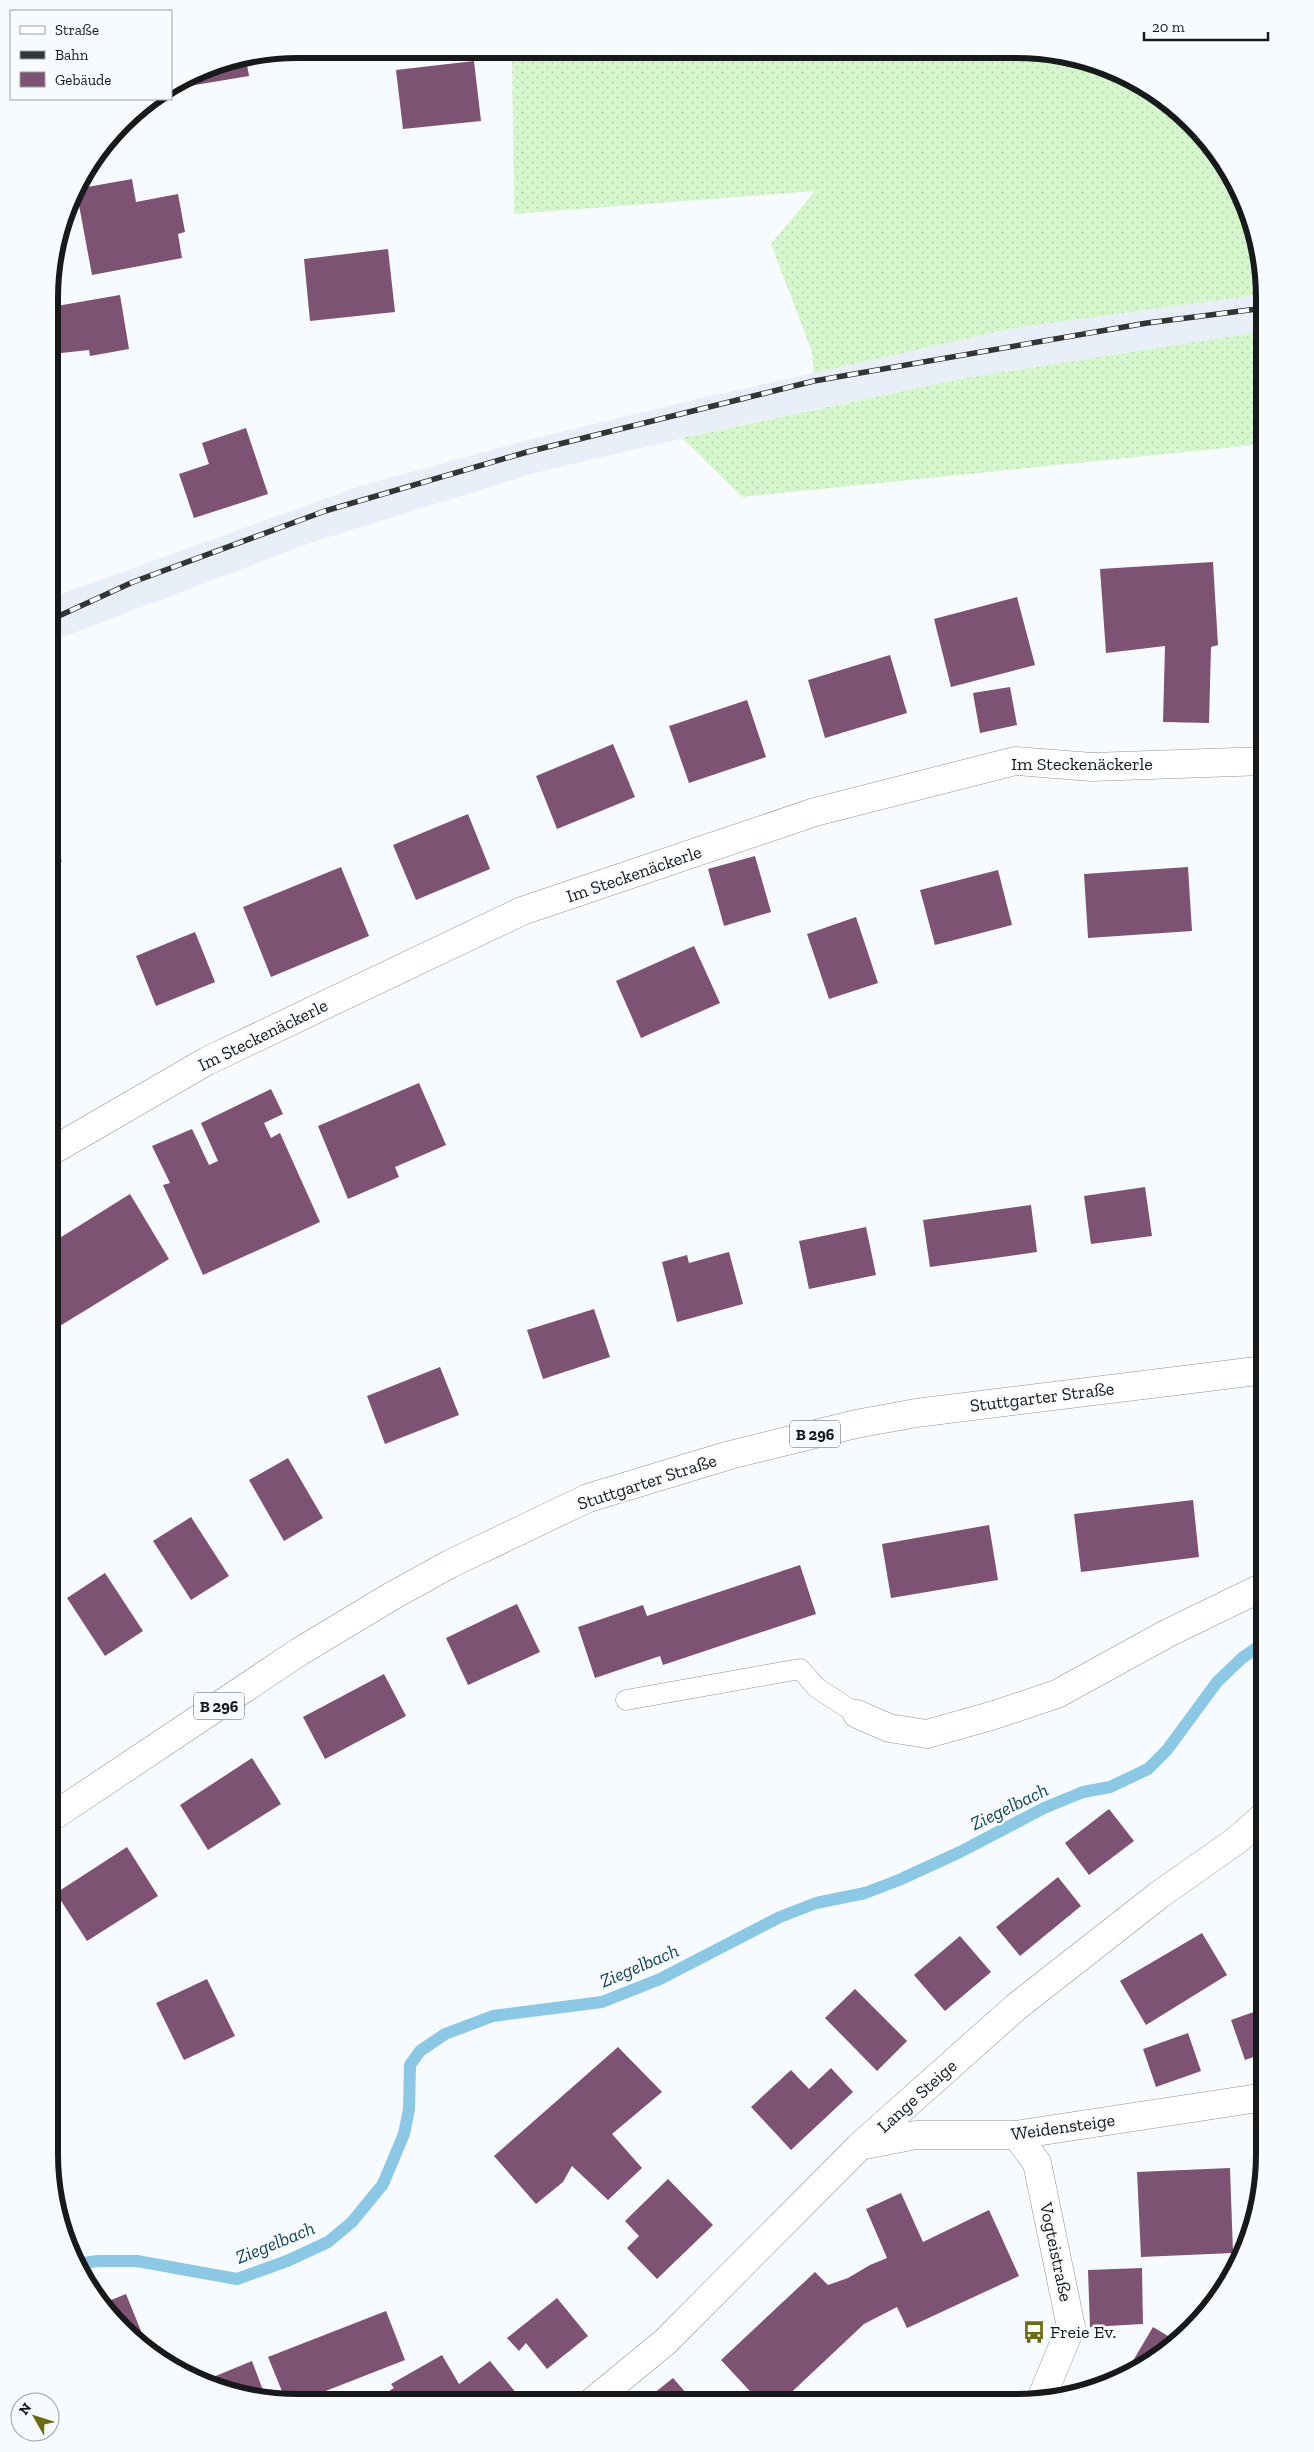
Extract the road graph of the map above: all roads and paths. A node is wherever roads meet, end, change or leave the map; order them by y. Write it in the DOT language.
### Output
graph roads {
  1 [pos="1256,761"];
  2 [pos="58,1147"];
  3 [pos="1256,1371"];
  4 [pos="1256,1590"];
  5 [pos="626,1700"];
  6 [pos="857,1714"];
  7 [pos="58,1813"];
  8 [pos="1256,1823"];
  9 [pos="1256,2098"];
  10 [pos="1016,2135"];
  11 [pos="860,2146"];
  12 [pos="1044,2393"];
  13 [pos="602,2394"];
  1 -- 2 [label="street, Im Steckenäckerle"];
  3 -- 7 [label="street, Stuttgarter Straße / B 296"];
  4 -- 6 [label="street"];
  5 -- 6 [label="lane"];
  8 -- 11 [label="street, Lange Steige"];
  9 -- 10 [label="street, Weidensteige"];
  10 -- 11 [label="street, Weidensteige"];
  10 -- 12 [label="street, Vogteistraße"];
  11 -- 13 [label="street, Lange Steige"];
}
